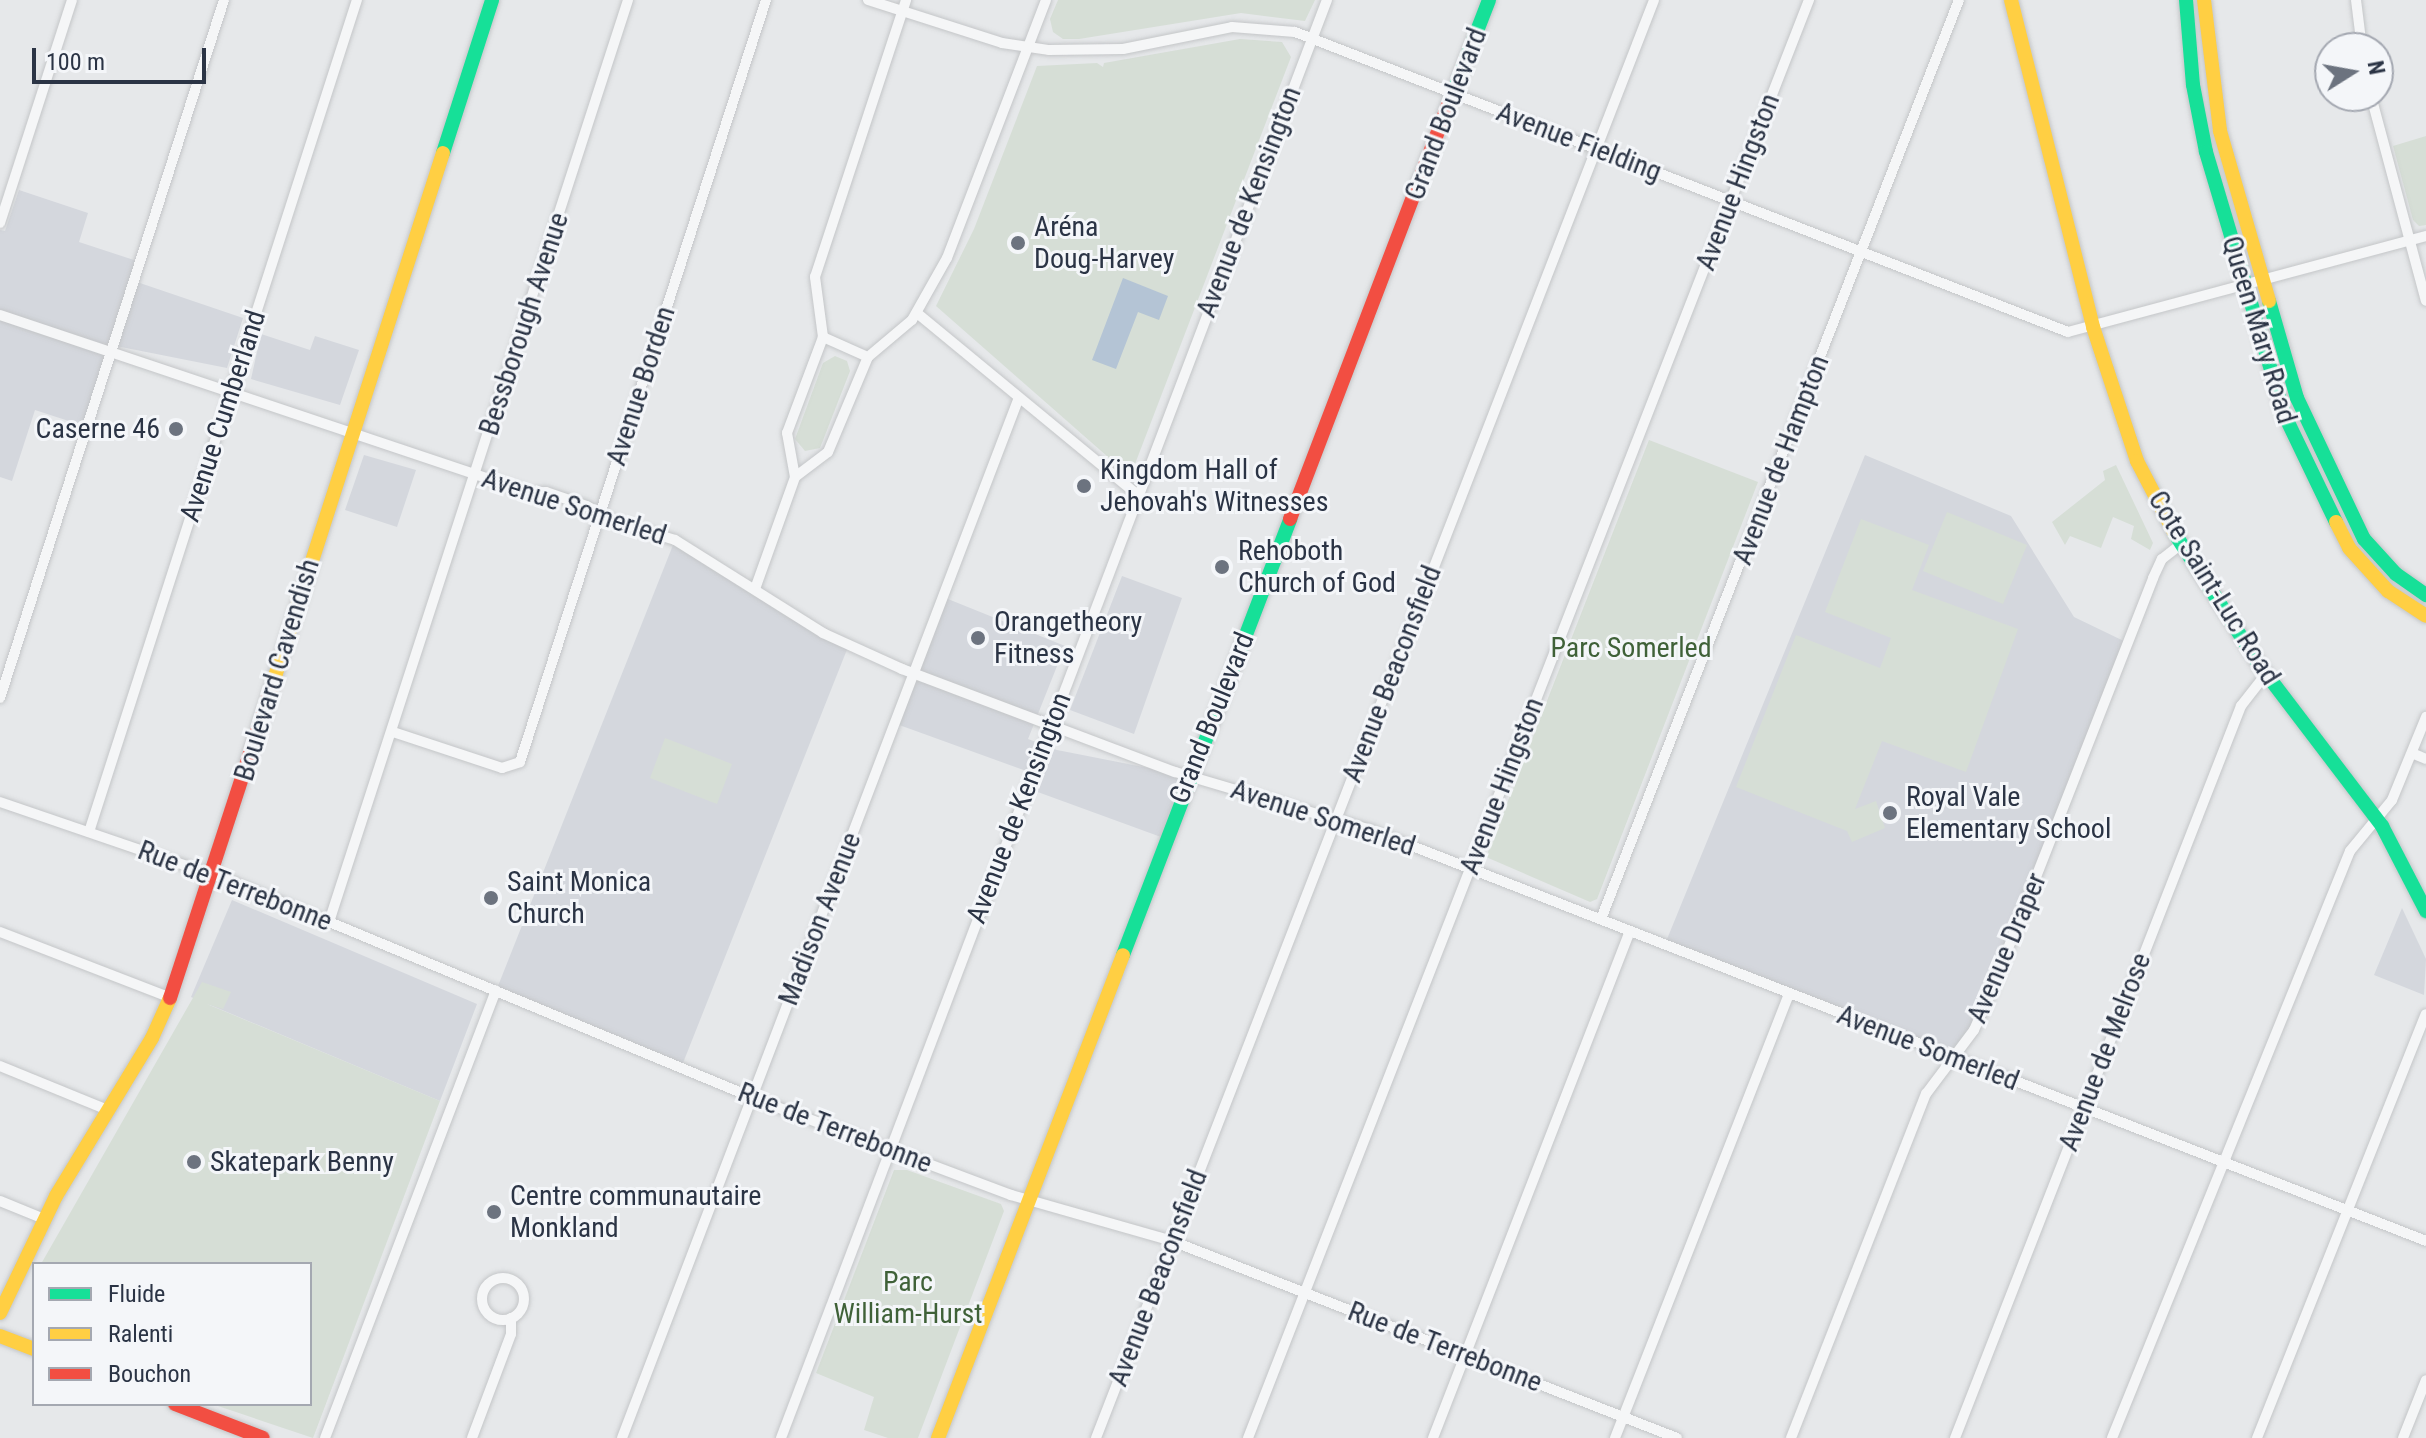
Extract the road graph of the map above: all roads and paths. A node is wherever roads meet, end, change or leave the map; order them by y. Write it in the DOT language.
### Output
graph roads {
  1 [pos="72,0"];
  2 [pos="224,0"];
  3 [pos="357,0"];
  4 [pos="492,0"];
  5 [pos="628,0"];
  6 [pos="766,0"];
  7 [pos="868,0"];
  8 [pos="906,0"];
  9 [pos="1046,0"];
  10 [pos="1327,0"];
  11 [pos="1489,0"];
  12 [pos="1654,0"];
  13 [pos="1809,0"];
  14 [pos="1959,0"];
  15 [pos="2011,0"];
  16 [pos="2186,0"];
  17 [pos="2204,0"];
  18 [pos="2356,0"];
  19 [pos="902,12"];
  20 [pos="2360,32"];
  21 [pos="1312,38"];
  22 [pos="1028,48"];
  23 [pos="1454,93"];
  24 [pos="2375,112"];
  25 [pos="1596,148"];
  26 [pos="1730,201"];
  27 [pos="0,223"];
  28 [pos="2426,236"];
  29 [pos="2408,240"];
  30 [pos="1861,251"];
  31 [pos="2260,280"];
  32 [pos="2242,285"];
  33 [pos="2426,301"];
  34 [pos="917,313"];
  35 [pos="0,315"];
  36 [pos="2093,327"];
  37 [pos="823,337"];
  38 [pos="112,351"];
  39 [pos="868,357"];
  40 [pos="232,390"];
  41 [pos="1018,400"];
  42 [pos="352,432"];
  43 [pos="476,474"];
  44 [pos="795,477"];
  45 [pos="1138,495"];
  46 [pos="601,513"];
  47 [pos="2180,545"];
  48 [pos="755,589"];
  49 [pos="2426,595"];
  50 [pos="2426,616"];
  51 [pos="914,673"];
  52 [pos="2266,674"];
  53 [pos="0,698"];
  54 [pos="2426,717"];
  55 [pos="1050,725"];
  56 [pos="393,732"];
  57 [pos="2412,753"];
  58 [pos="2426,759"];
  59 [pos="1190,776"];
  60 [pos="0,802"];
  61 [pos="2376,817"];
  62 [pos="1338,818"];
  63 [pos="89,832"];
  64 [pos="1470,869"];
  65 [pos="213,874"];
  66 [pos="2426,911"];
  67 [pos="1601,919"];
  68 [pos="329,922"];
  69 [pos="1630,931"];
  70 [pos="0,932"];
  71 [pos="496,991"];
  72 [pos="1789,994"];
  73 [pos="171,998"];
  74 [pos="2426,1014"];
  75 [pos="1952,1057"];
  76 [pos="0,1066"];
  77 [pos="750,1097"];
  78 [pos="2084,1108"];
  79 [pos="108,1110"];
  80 [pos="889,1148"];
  81 [pos="2223,1162"];
  82 [pos="1027,1200"];
  83 [pos="0,1201"];
  84 [pos="2347,1211"];
  85 [pos="44,1219"];
  86 [pos="1172,1241"];
  87 [pos="2426,1241"];
  88 [pos="1305,1293"];
  89 [pos="0,1313"];
  90 [pos="511,1318"];
  91 [pos="0,1336"];
  92 [pos="32,1348"];
  93 [pos="1464,1355"];
  94 [pos="2426,1380"];
  95 [pos="180,1406"];
  96 [pos="1621,1417"];
  97 [pos="263,1438"];
  98 [pos="325,1438"];
  99 [pos="472,1438"];
  100 [pos="622,1438"];
  101 [pos="781,1438"];
  102 [pos="938,1438"];
  103 [pos="1096,1438"];
  104 [pos="1248,1438"];
  105 [pos="1433,1438"];
  106 [pos="1615,1438"];
  107 [pos="1677,1438"];
  108 [pos="1791,1438"];
  109 [pos="1955,1438"];
  110 [pos="2112,1438"];
  111 [pos="2257,1438"];
  112 [pos="2403,1438"];
  1 -- 27 [label="street"];
  2 -- 38 [label="street"];
  3 -- 40 [label="street, Avenue Cumberland"];
  4 -- 42 [label="street, Boulevard Cavendish"];
  5 -- 43 [label="street, Bessborough Avenue"];
  6 -- 46 [label="street, Avenue Borden"];
  7 -- 19 [label="street, Avenue Fielding"];
  8 -- 19 [label="street"];
  9 -- 22 [label="street"];
  10 -- 21 [label="street, Avenue de Kensington"];
  11 -- 23 [label="street, Grand Boulevard"];
  12 -- 25 [label="street, Avenue Beaconsfield"];
  13 -- 26 [label="street, Avenue Hingston"];
  14 -- 30 [label="street, Avenue de Hampton"];
  15 -- 36 [label="street, Cote Saint-Luc Road"];
  16 -- 32 [label="street, Queen Mary Road"];
  17 -- 31 [label="street, Queen Mary Road"];
  18 -- 20 [label="street"];
  19 -- 22 [label="street, Avenue Fielding"];
  19 -- 37 [label="street"];
  21 -- 22 [label="street, Avenue Fielding"];
  21 -- 23 [label="street, Avenue Fielding"];
  21 -- 45 [label="street, Avenue de Kensington"];
  22 -- 34 [label="street"];
  23 -- 25 [label="street, Avenue Fielding"];
  23 -- 59 [label="street, Grand Boulevard"];
  24 -- 29 [label="street"];
  25 -- 26 [label="street, Avenue Fielding"];
  25 -- 62 [label="street, Avenue Beaconsfield"];
  26 -- 30 [label="street, Avenue Fielding"];
  26 -- 64 [label="street, Avenue Hingston"];
  28 -- 29 [label="street, Avenue Fielding"];
  29 -- 31 [label="street, Avenue Fielding"];
  29 -- 33 [label="street"];
  30 -- 36 [label="street, Avenue Fielding"];
  30 -- 67 [label="street, Avenue de Hampton"];
  31 -- 32 [label="street, Avenue Fielding"];
  31 -- 49 [label="street, Queen Mary Road"];
  32 -- 36 [label="street, Avenue Fielding"];
  32 -- 50 [label="street, Queen Mary Road"];
  34 -- 39 [label="street"];
  34 -- 41 [label="street"];
  35 -- 38 [label="street, Avenue Somerled"];
  36 -- 47 [label="street, Cote Saint-Luc Road"];
  37 -- 39 [label="street"];
  37 -- 44 [label="street"];
  38 -- 40 [label="street, Avenue Somerled"];
  38 -- 53 [label="street"];
  39 -- 44 [label="street"];
  40 -- 42 [label="street, Avenue Somerled"];
  40 -- 63 [label="street, Avenue Cumberland"];
  41 -- 45 [label="street"];
  41 -- 51 [label="street, Madison Avenue"];
  42 -- 43 [label="street, Avenue Somerled"];
  42 -- 65 [label="street, Boulevard Cavendish"];
  43 -- 46 [label="street, Avenue Somerled"];
  43 -- 56 [label="street, Bessborough Avenue"];
  44 -- 48 [label="street"];
  45 -- 55 [label="street, Avenue de Kensington"];
  46 -- 48 [label="street, Avenue Somerled"];
  46 -- 56 [label="street, Avenue Borden"];
  47 -- 52 [label="street, Cote Saint-Luc Road"];
  47 -- 75 [label="street, Avenue Draper"];
  48 -- 51 [label="street, Avenue Somerled"];
  51 -- 55 [label="street, Avenue Somerled"];
  51 -- 77 [label="street, Madison Avenue"];
  52 -- 61 [label="street, Cote Saint-Luc Road"];
  52 -- 78 [label="street, Avenue de Melrose"];
  54 -- 57 [label="street"];
  55 -- 59 [label="street, Avenue Somerled"];
  55 -- 80 [label="street, Avenue de Kensington"];
  56 -- 68 [label="street, Bessborough Avenue"];
  57 -- 58 [label="street"];
  57 -- 61 [label="street"];
  59 -- 62 [label="street, Avenue Somerled"];
  59 -- 82 [label="street, Grand Boulevard"];
  60 -- 63 [label="street, Rue de Terrebonne"];
  61 -- 66 [label="street, Cote Saint-Luc Road"];
  61 -- 81 [label="street"];
  62 -- 64 [label="street, Avenue Somerled"];
  62 -- 86 [label="street, Avenue Beaconsfield"];
  63 -- 65 [label="street, Rue de Terrebonne"];
  64 -- 67 [label="street, Avenue Somerled"];
  64 -- 88 [label="street, Avenue Hingston"];
  65 -- 68 [label="street, Rue de Terrebonne"];
  65 -- 73 [label="street, Boulevard Cavendish"];
  67 -- 69 [label="street, Avenue Somerled"];
  68 -- 71 [label="street, Rue de Terrebonne"];
  69 -- 72 [label="street, Avenue Somerled"];
  69 -- 93 [label="street"];
  70 -- 73 [label="street"];
  71 -- 77 [label="street, Rue de Terrebonne"];
  71 -- 98 [label="street"];
  72 -- 75 [label="street, Avenue Somerled"];
  72 -- 96 [label="street"];
  73 -- 79 [label="street, Boulevard Cavendish"];
  74 -- 84 [label="street"];
  75 -- 78 [label="street, Avenue Somerled"];
  75 -- 108 [label="street, Avenue Draper"];
  76 -- 79 [label="street"];
  77 -- 80 [label="street, Rue de Terrebonne"];
  77 -- 100 [label="street, Madison Avenue"];
  78 -- 81 [label="street, Avenue Somerled"];
  78 -- 109 [label="street, Avenue de Melrose"];
  79 -- 85 [label="street, Boulevard Cavendish"];
  80 -- 82 [label="street, Rue de Terrebonne"];
  80 -- 101 [label="street, Avenue de Kensington"];
  81 -- 84 [label="street, Avenue Somerled"];
  81 -- 110 [label="street"];
  82 -- 86 [label="street, Rue de Terrebonne"];
  82 -- 102 [label="street, Grand Boulevard"];
  83 -- 85 [label="street"];
  84 -- 87 [label="street, Avenue Somerled"];
  84 -- 111 [label="street"];
  85 -- 89 [label="street, Boulevard Cavendish"];
  86 -- 88 [label="street, Rue de Terrebonne"];
  86 -- 103 [label="street, Avenue Beaconsfield"];
  88 -- 93 [label="street, Rue de Terrebonne"];
  88 -- 104 [label="street, Avenue Hingston"];
  90 -- 90 [label="street"];
  90 -- 99 [label="street"];
  91 -- 92 [label="street"];
  93 -- 96 [label="street, Rue de Terrebonne"];
  93 -- 105 [label="street"];
  94 -- 112 [label="street"];
  95 -- 97 [label="street"];
  96 -- 106 [label="street"];
  96 -- 107 [label="street, Rue de Terrebonne"];
}
